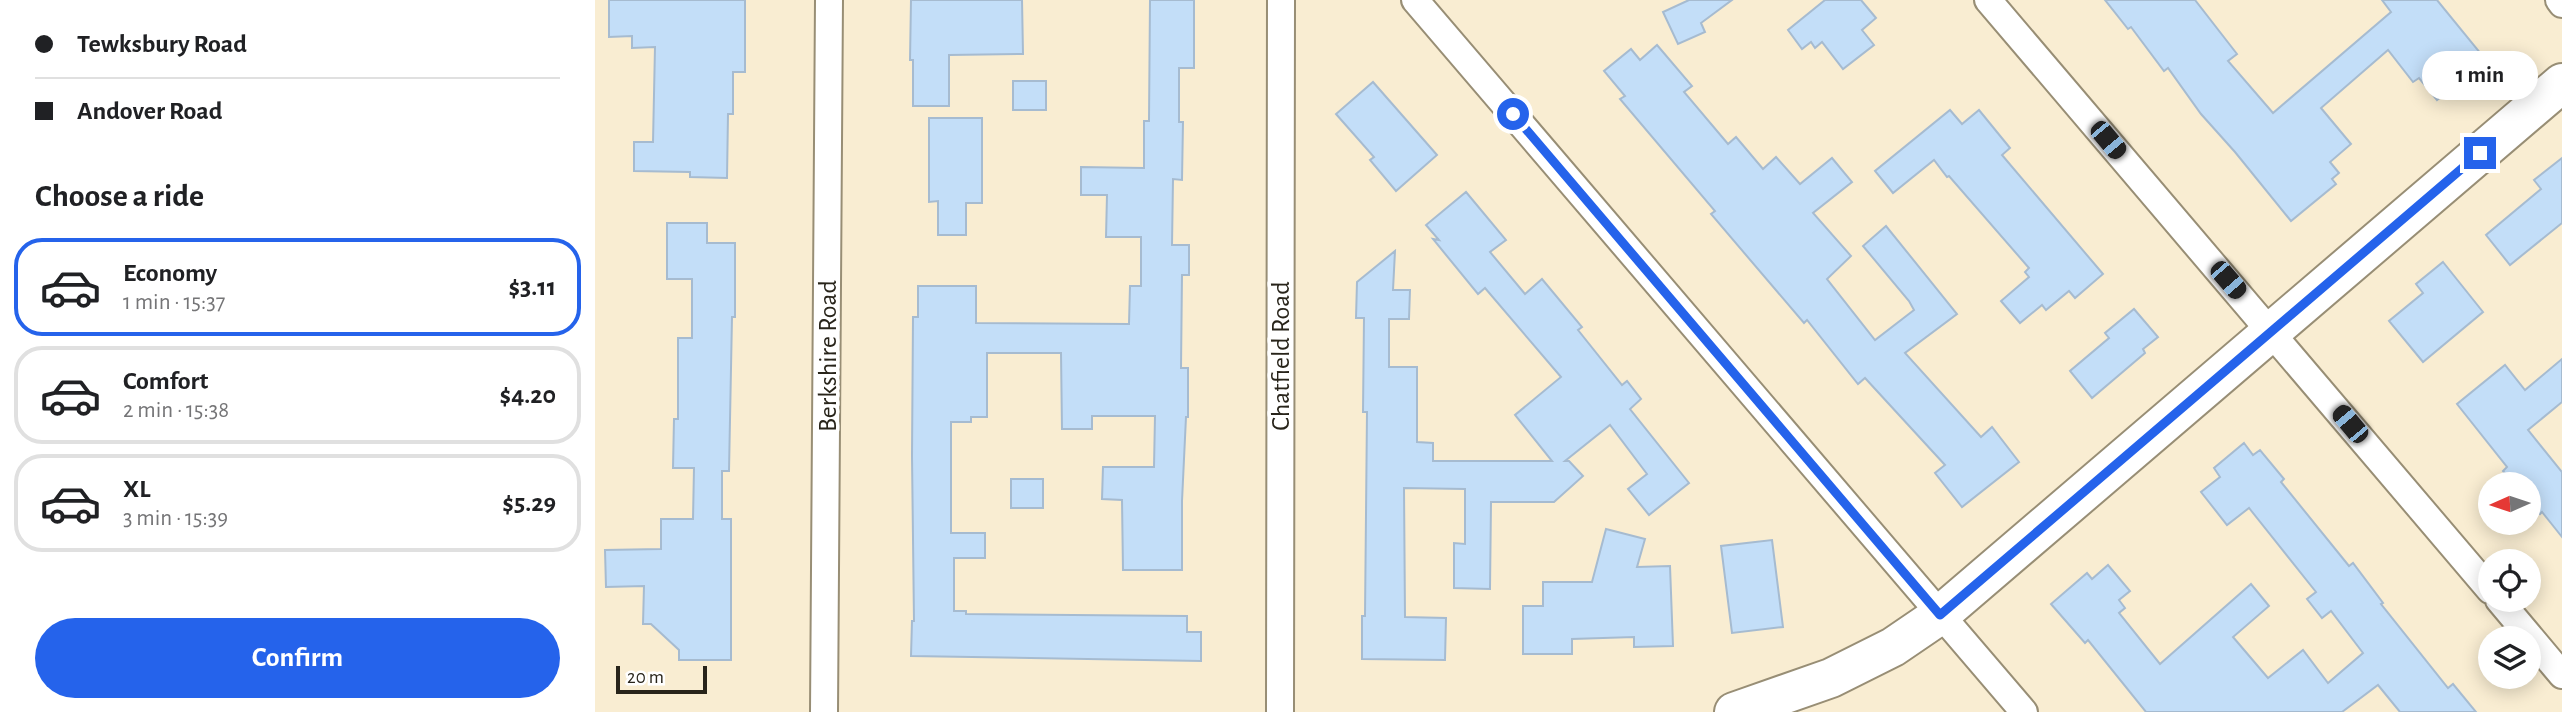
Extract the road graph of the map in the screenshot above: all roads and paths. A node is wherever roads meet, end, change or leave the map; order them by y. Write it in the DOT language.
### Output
graph roads {
  1 [pos="829,0"];
  2 [pos="1281,0"];
  3 [pos="1415,0"];
  4 [pos="1988,0"];
  5 [pos="2559,0"];
  6 [pos="2562,4"];
  7 [pos="2562,83"];
  8 [pos="2272,331"];
  9 [pos="2478,576"];
  10 [pos="2509,612"];
  11 [pos="1940,615"];
  12 [pos="2562,675"];
  13 [pos="824,712"];
  14 [pos="1280,712"];
  15 [pos="1734,712"];
  16 [pos="2024,712"];
  1 -- 13 [label="street, Berkshire Road"];
  2 -- 14 [label="street, Chatfield Road"];
  3 -- 11 [label="street"];
  4 -- 8 [label="street"];
  5 -- 6 [label="street"];
  7 -- 8 [label="street"];
  8 -- 9 [label="street"];
  8 -- 11 [label="street"];
  10 -- 12 [label="street"];
  11 -- 15 [label="street"];
  11 -- 16 [label="street"];
}
